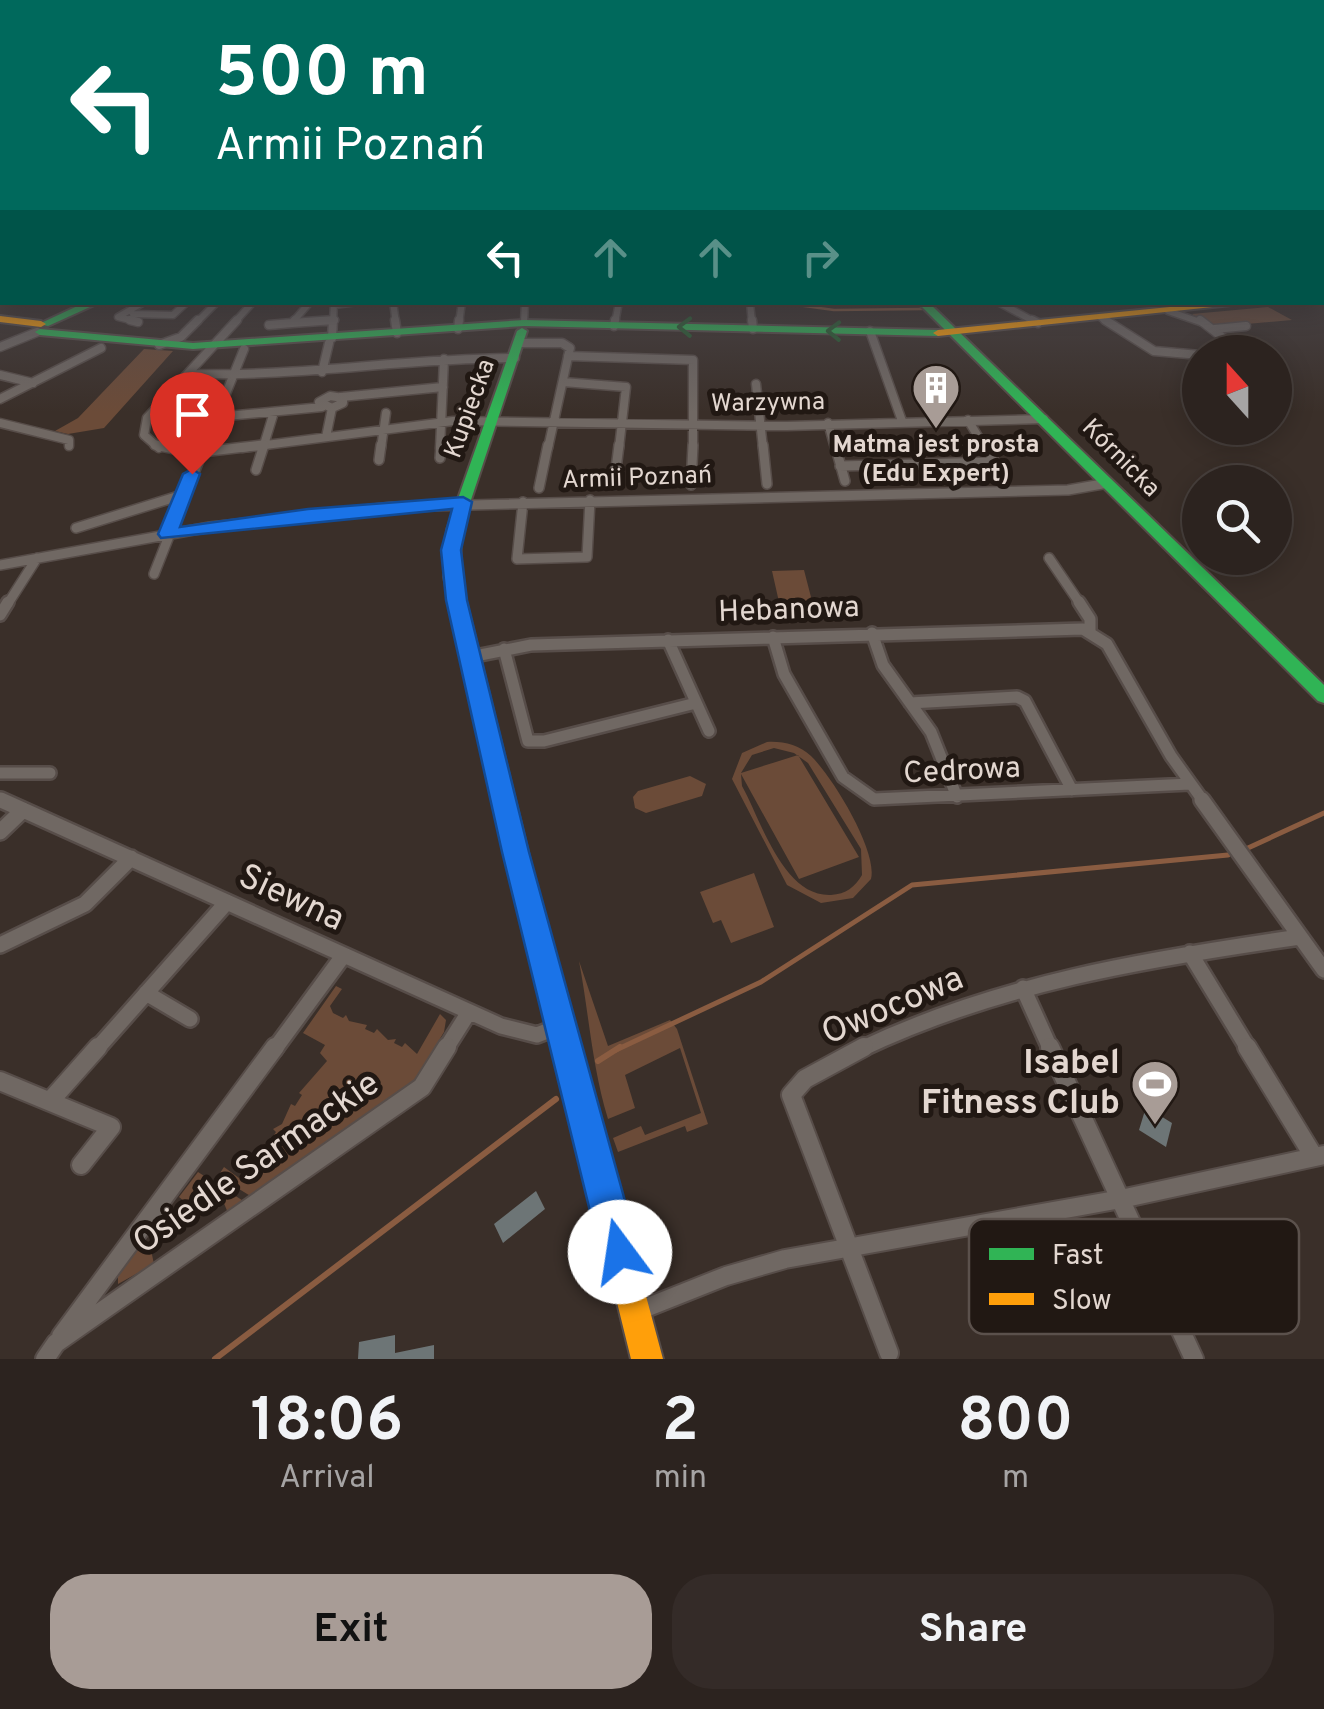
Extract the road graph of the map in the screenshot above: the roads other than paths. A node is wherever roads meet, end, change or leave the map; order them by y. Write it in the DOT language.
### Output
graph roads {
  1 [pos="91,305"];
  2 [pos="139,305"];
  3 [pos="184,305"];
  4 [pos="214,305"];
  5 [pos="251,305"];
  6 [pos="307,305"];
  7 [pos="334,305"];
  8 [pos="393,305"];
  9 [pos="453,305"];
  10 [pos="461,305"];
  11 [pos="525,305"];
  12 [pos="618,305"];
  13 [pos="750,305"];
  14 [pos="925,305"];
  15 [pos="1002,305"];
  16 [pos="1226,305"];
  17 [pos="1168,311"];
  18 [pos="1100,317"];
  19 [pos="3,320"];
  20 [pos="458,322"];
  21 [pos="292,323"];
  22 [pos="1038,323"];
  23 [pos="269,325"];
  24 [pos="614,326"];
  25 [pos="1246,326"];
  26 [pos="40,328"];
  27 [pos="753,329"];
  28 [pos="1214,329"];
  29 [pos="870,331"];
  30 [pos="956,332"];
  31 [pos="397,333"];
  32 [pos="332,334"];
  33 [pos="521,335"];
  34 [pos="1223,335"];
  35 [pos="159,346"];
  36 [pos="211,346"];
  37 [pos="0,347"];
  38 [pos="100,348"];
  39 [pos="244,349"];
  40 [pos="1182,353"];
  41 [pos="568,356"];
  42 [pos="444,359"];
  43 [pos="283,360"];
  44 [pos="391,364"];
  45 [pos="340,370"];
  46 [pos="322,372"];
  47 [pos="189,374"];
  48 [pos="234,375"];
  49 [pos="0,376"];
  50 [pos="278,376"];
  51 [pos="563,382"];
  52 [pos="32,383"];
  53 [pos="756,384"];
  54 [pos="443,388"];
  55 [pos="388,392"];
  56 [pos="338,396"];
  57 [pos="0,400"];
  58 [pos="327,407"];
  59 [pos="274,412"];
  60 [pos="386,413"];
  61 [pos="216,417"];
  62 [pos="1044,418"];
  63 [pos="968,420"];
  64 [pos="902,421"];
  65 [pos="441,422"];
  66 [pos="493,422"];
  67 [pos="0,423"];
  68 [pos="828,423"];
  69 [pos="554,424"];
  70 [pos="622,424"];
  71 [pos="693,425"];
  72 [pos="761,426"];
  73 [pos="383,429"];
  74 [pos="326,437"];
  75 [pos="264,445"];
  76 [pos="69,446"];
  77 [pos="201,453"];
  78 [pos="440,458"];
  79 [pos="379,460"];
  80 [pos="994,462"];
  81 [pos="840,466"];
  82 [pos="256,470"];
  83 [pos="1002,474"];
  84 [pos="845,482"];
  85 [pos="1108,483"];
  86 [pos="768,484"];
  87 [pos="690,485"];
  88 [pos="614,486"];
  89 [pos="539,488"];
  90 [pos="182,495"];
  91 [pos="590,500"];
  92 [pos="463,502"];
  93 [pos="523,502"];
  94 [pos="76,528"];
  95 [pos="168,534"];
  96 [pos="37,558"];
  97 [pos="1050,558"];
  98 [pos="0,565"];
  99 [pos="154,574"];
  100 [pos="0,615"];
  101 [pos="1090,631"];
  102 [pos="872,633"];
  103 [pos="773,636"];
  104 [pos="668,640"];
  105 [pos="504,649"];
  106 [pos="470,657"];
  107 [pos="1324,696"];
  108 [pos="910,702"];
  109 [pos="696,703"];
  110 [pos="709,731"];
  111 [pos="50,773"];
  112 [pos="0,774"];
  113 [pos="1190,784"];
  114 [pos="1072,790"];
  115 [pos="957,797"];
  116 [pos="0,798"];
  117 [pos="24,810"];
  118 [pos="0,832"];
  119 [pos="132,858"];
  120 [pos="227,902"];
  121 [pos="1300,937"];
  122 [pos="0,946"];
  123 [pos="1190,953"];
  124 [pos="343,956"];
  125 [pos="1324,970"];
  126 [pos="1024,988"];
  127 [pos="146,993"];
  128 [pos="468,1012"];
  129 [pos="190,1018"];
  130 [pos="560,1026"];
  131 [pos="0,1081"];
  132 [pos="50,1100"];
  133 [pos="1319,1156"];
  134 [pos="80,1164"];
  135 [pos="1121,1199"];
  136 [pos="1006,1219"];
  137 [pos="1130,1219"];
  138 [pos="969,1225"];
  139 [pos="850,1246"];
  140 [pos="635,1312"];
  141 [pos="1183,1334"];
  142 [pos="50,1351"];
  143 [pos="889,1354"];
  144 [pos="647,1359"];
  145 [pos="1194,1359"];
  1 -- 26 [label="street"];
  2 -- 3 [label="street"];
  4 -- 35 [label="street"];
  5 -- 36 [label="street"];
  6 -- 21 [label="street"];
  7 -- 32 [label="street"];
  8 -- 31 [label="street"];
  9 -- 20 [label="street"];
  10 -- 20 [label="street"];
  11 -- 33 [label="street"];
  12 -- 24 [label="street"];
  13 -- 27 [label="street"];
  14 -- 30 [label="street, Kórnicka"];
  15 -- 22 [label="street"];
  16 -- 17 [label="street"];
  17 -- 18 [label="street"];
  17 -- 28 [label="street"];
  18 -- 22 [label="street"];
  18 -- 40 [label="street"];
  19 -- 26 [label="street"];
  20 -- 31 [label="street"];
  20 -- 33 [label="street"];
  21 -- 23 [label="street"];
  21 -- 32 [label="street"];
  22 -- 30 [label="street"];
  27 -- 24 [label="street, one-way"];
  24 -- 33 [label="street"];
  25 -- 28 [label="street"];
  26 -- 35 [label="street"];
  26 -- 37 [label="street"];
  29 -- 27 [label="street, one-way"];
  28 -- 34 [label="street"];
  29 -- 30 [label="street"];
  29 -- 64 [label="street"];
  30 -- 62 [label="street, Kórnicka"];
  31 -- 32 [label="street"];
  32 -- 36 [label="street"];
  32 -- 46 [label="street"];
  33 -- 41 [label="street"];
  33 -- 42 [label="street"];
  33 -- 66 [label="street, Kupiecka"];
  35 -- 36 [label="street"];
  36 -- 47 [label="street"];
  38 -- 52 [label="street"];
  39 -- 48 [label="street"];
  41 -- 51 [label="street"];
  41 -- 71 [label="street"];
  42 -- 44 [label="street"];
  42 -- 54 [label="street"];
  43 -- 50 [label="street"];
  44 -- 45 [label="street"];
  44 -- 55 [label="street"];
  45 -- 46 [label="street"];
  45 -- 56 [label="street"];
  46 -- 50 [label="street"];
  47 -- 48 [label="street"];
  47 -- 77 [label="street"];
  48 -- 50 [label="street"];
  48 -- 61 [label="street"];
  49 -- 52 [label="street"];
  51 -- 69 [label="street"];
  51 -- 70 [label="street"];
  52 -- 57 [label="street"];
  53 -- 72 [label="street"];
  54 -- 55 [label="street"];
  54 -- 65 [label="street"];
  55 -- 56 [label="street"];
  56 -- 58 [label="street"];
  58 -- 59 [label="street"];
  58 -- 74 [label="street"];
  59 -- 61 [label="street"];
  59 -- 75 [label="street"];
  60 -- 73 [label="street"];
  61 -- 77 [label="street"];
  62 -- 63 [label="street, Warzywna"];
  62 -- 85 [label="street, Kórnicka"];
  63 -- 64 [label="street, Warzywna"];
  63 -- 80 [label="street"];
  64 -- 68 [label="street, Warzywna"];
  65 -- 66 [label="street, Warzywna"];
  65 -- 73 [label="street, Warzywna"];
  65 -- 78 [label="street"];
  66 -- 69 [label="street, Warzywna"];
  66 -- 92 [label="street, Kupiecka"];
  67 -- 76 [label="street"];
  68 -- 72 [label="street, Warzywna"];
  68 -- 81 [label="street"];
  69 -- 70 [label="street, Warzywna"];
  69 -- 89 [label="street"];
  70 -- 71 [label="street, Warzywna"];
  70 -- 88 [label="street"];
  71 -- 72 [label="street, Warzywna"];
  71 -- 87 [label="street"];
  72 -- 86 [label="street"];
  73 -- 74 [label="street, Warzywna"];
  73 -- 79 [label="street"];
  74 -- 75 [label="street, Warzywna"];
  75 -- 77 [label="street, Warzywna"];
  75 -- 82 [label="street"];
  77 -- 90 [label="street"];
  80 -- 81 [label="street"];
  80 -- 83 [label="street"];
  81 -- 84 [label="street"];
  85 -- 91 [label="street, Armii Poznań"];
  85 -- 107 [label="street, Kórnicka"];
  90 -- 94 [label="street"];
  90 -- 95 [label="street"];
  91 -- 93 [label="street, Armii Poznań"];
  91 -- 93 [label="street"];
  92 -- 93 [label="street, Armii Poznań"];
  92 -- 95 [label="street, Armii Poznań"];
  92 -- 106 [label="street, Kupiecka"];
  95 -- 96 [label="street, Armii Poznań"];
  95 -- 99 [label="street"];
  96 -- 98 [label="street, Armii Poznań"];
  96 -- 100 [label="street"];
  97 -- 101 [label="street"];
  101 -- 102 [label="street, Hebanowa"];
  101 -- 113 [label="street"];
  102 -- 103 [label="street, Hebanowa"];
  102 -- 108 [label="street"];
  103 -- 104 [label="street, Hebanowa"];
  103 -- 115 [label="street, Cedrowa"];
  104 -- 105 [label="street, Hebanowa"];
  104 -- 109 [label="street"];
  105 -- 106 [label="street, Hebanowa"];
  105 -- 109 [label="street"];
  106 -- 130 [label="street, Kupiecka"];
  108 -- 114 [label="street"];
  108 -- 115 [label="street"];
  109 -- 110 [label="street"];
  111 -- 112 [label="street"];
  113 -- 114 [label="street, Cedrowa"];
  113 -- 121 [label="street"];
  114 -- 115 [label="street, Cedrowa"];
  116 -- 117 [label="street, Siewna"];
  117 -- 118 [label="street"];
  117 -- 119 [label="street, Siewna"];
  119 -- 120 [label="street, Siewna"];
  119 -- 122 [label="street"];
  120 -- 124 [label="street, Siewna"];
  120 -- 127 [label="street"];
  121 -- 123 [label="street, Owocowa"];
  121 -- 125 [label="street"];
  123 -- 126 [label="street, Owocowa"];
  123 -- 133 [label="street"];
  124 -- 128 [label="street, Siewna"];
  124 -- 142 [label="street, Osiedle Sarmackie"];
  126 -- 135 [label="street"];
  126 -- 139 [label="street, Owocowa"];
  127 -- 129 [label="street"];
  127 -- 132 [label="street"];
  128 -- 130 [label="street, Siewna"];
  128 -- 142 [label="street, Osiedle Sarmackie"];
  130 -- 140 [label="street, Kupiecka"];
  131 -- 132 [label="street"];
  132 -- 134 [label="street"];
  133 -- 135 [label="street"];
  135 -- 136 [label="street"];
  135 -- 137 [label="street"];
  138 -- 139 [label="street"];
  139 -- 140 [label="street"];
  139 -- 143 [label="street, Owocowa"];
  140 -- 144 [label="street, Kupiecka"];
  141 -- 145 [label="street"];
}
